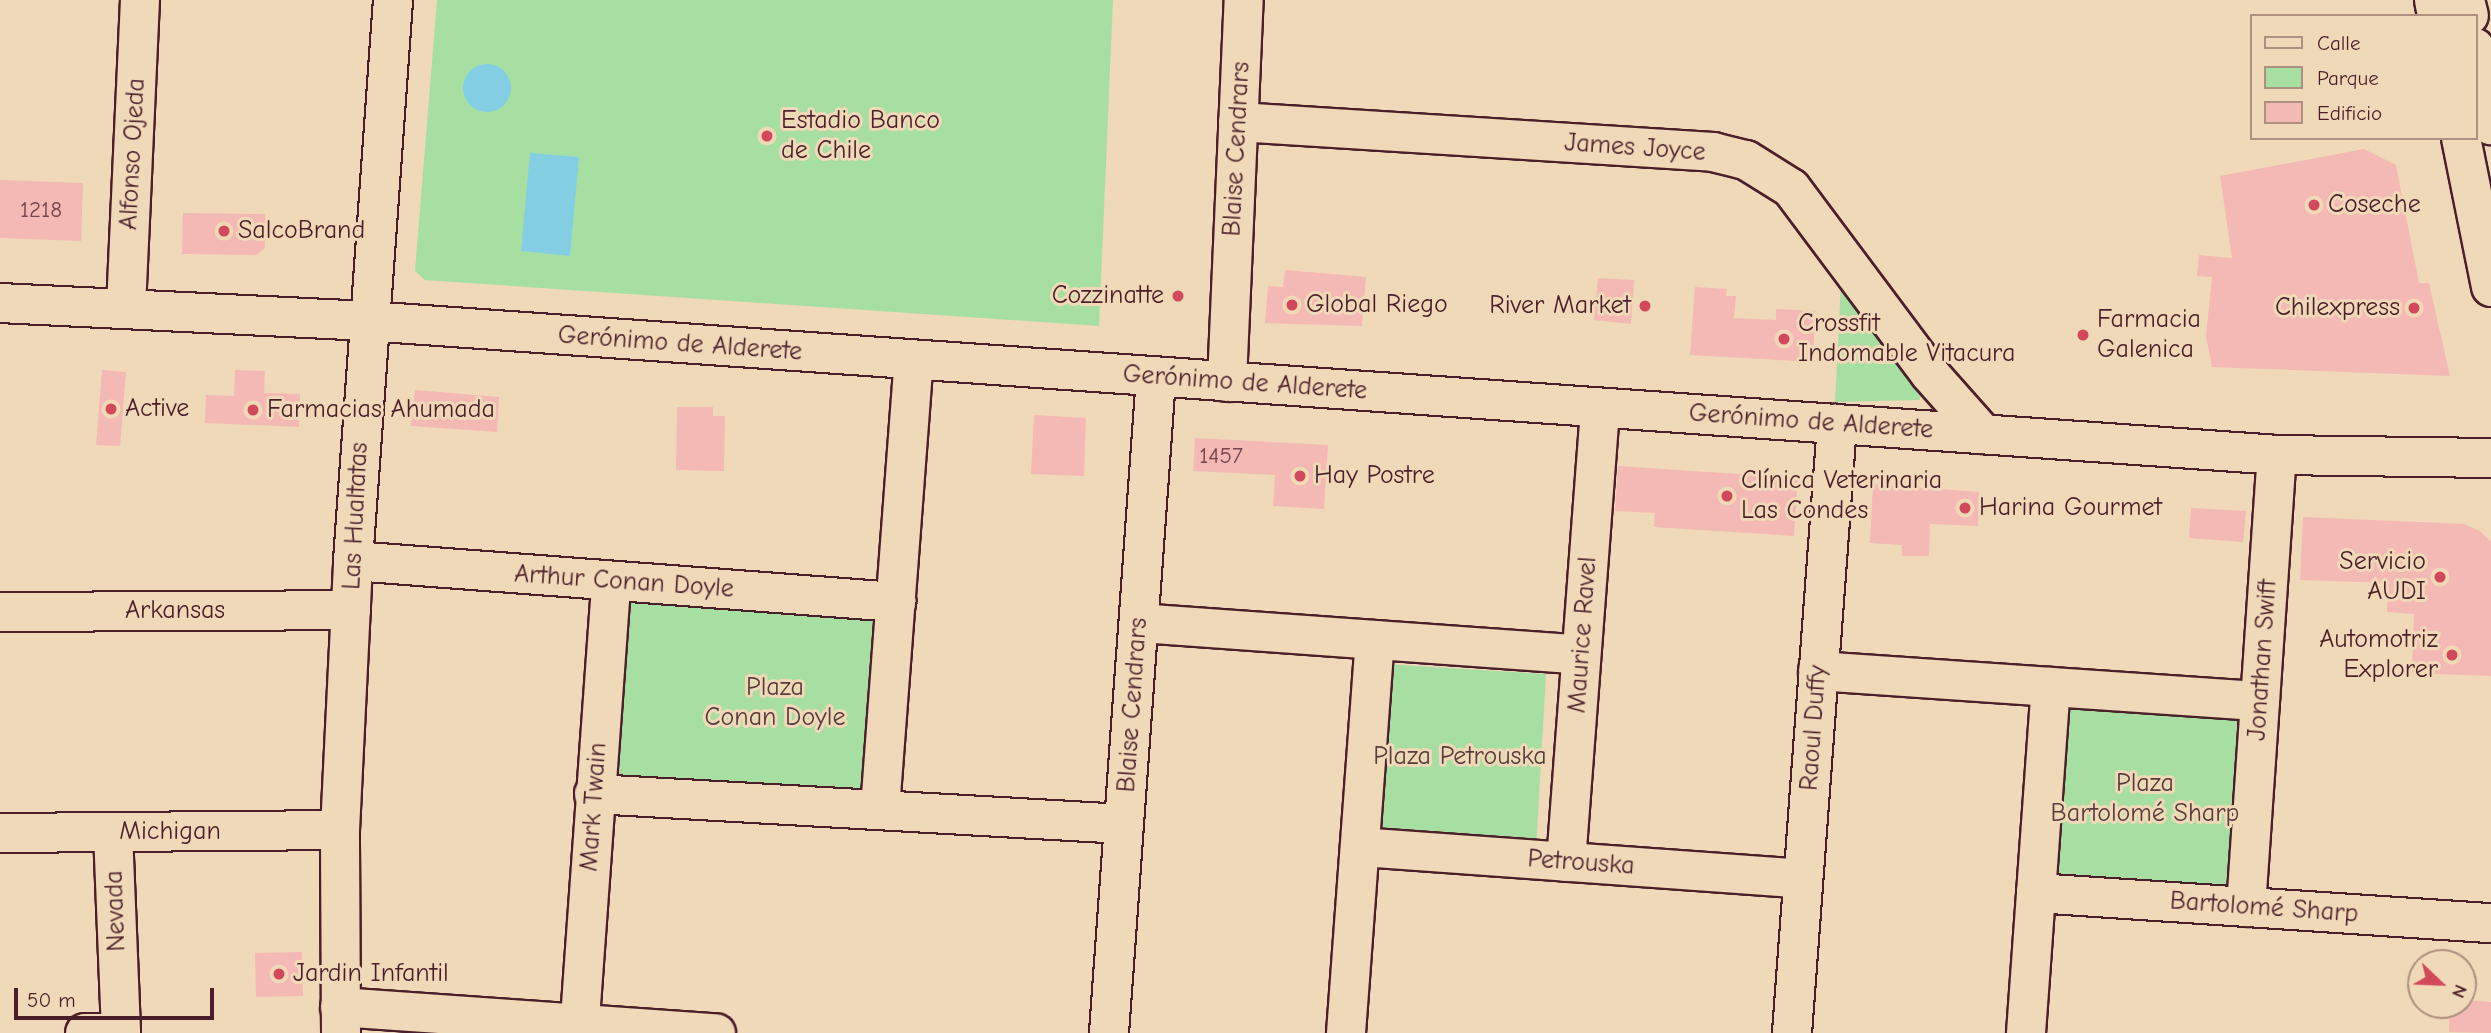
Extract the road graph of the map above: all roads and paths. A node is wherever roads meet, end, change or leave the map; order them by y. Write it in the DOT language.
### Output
graph roads {
  1 [pos="140,0"];
  2 [pos="393,0"];
  3 [pos="1244,0"];
  4 [pos="2477,58"];
  5 [pos="1238,122"];
  6 [pos="2491,125"];
  7 [pos="2461,140"];
  8 [pos="2491,287"];
  9 [pos="0,303"];
  10 [pos="125,308"];
  11 [pos="367,321"];
  12 [pos="914,360"];
  13 [pos="1930,374"];
  14 [pos="1156,377"];
  15 [pos="1227,382"];
  16 [pos="1600,408"];
  17 [pos="1837,424"];
  18 [pos="1932,430"];
  19 [pos="1983,434"];
  20 [pos="2277,454"];
  21 [pos="2491,458"];
  22 [pos="353,561"];
  23 [pos="611,582"];
  24 [pos="896,603"];
  25 [pos="351,610"];
  26 [pos="0,612"];
  27 [pos="1139,623"];
  28 [pos="1375,640"];
  29 [pos="1581,655"];
  30 [pos="1818,671"];
  31 [pos="2051,687"];
  32 [pos="2260,701"];
  33 [pos="594,794"];
  34 [pos="880,809"];
  35 [pos="1124,824"];
  36 [pos="340,831"];
  37 [pos="113,832"];
  38 [pos="0,833"];
  39 [pos="1360,848"];
  40 [pos="1566,862"];
  41 [pos="1803,879"];
  42 [pos="2036,892"];
  43 [pos="2246,906"];
  44 [pos="2491,923"];
  45 [pos="341,1020"];
  46 [pos="579,1028"];
  47 [pos="85,1033"];
  48 [pos="121,1033"];
  49 [pos="716,1033"];
  50 [pos="1109,1033"];
  51 [pos="1346,1033"];
  52 [pos="1792,1033"];
  53 [pos="2026,1033"];
  1 -- 10 [label="street, Alfonso Ojeda"];
  2 -- 11 [label="street, Las Hualtatas"];
  3 -- 5 [label="street, Blaise Cendrars"];
  4 -- 6 [label="street"];
  5 -- 13 [label="street, James Joyce"];
  5 -- 15 [label="street, Blaise Cendrars"];
  7 -- 8 [label="street"];
  9 -- 10 [label="street, Gerónimo de Alderete"];
  10 -- 11 [label="street, Gerónimo de Alderete"];
  11 -- 12 [label="street, Gerónimo de Alderete"];
  11 -- 22 [label="street, Las Hualtatas"];
  12 -- 14 [label="street, Gerónimo de Alderete"];
  12 -- 24 [label="street"];
  13 -- 18 [label="street, James Joyce"];
  13 -- 19 [label="street, James Joyce"];
  14 -- 15 [label="street, Gerónimo de Alderete"];
  14 -- 27 [label="street, Blaise Cendrars"];
  15 -- 16 [label="street, Gerónimo de Alderete"];
  16 -- 17 [label="street, Gerónimo de Alderete"];
  16 -- 29 [label="street, Maurice Ravel"];
  17 -- 18 [label="street, Gerónimo de Alderete"];
  17 -- 30 [label="street, Raoul Duffy"];
  18 -- 19 [label="street, Gerónimo de Alderete"];
  19 -- 20 [label="street, Gerónimo de Alderete"];
  20 -- 21 [label="street, Gerónimo de Alderete"];
  20 -- 32 [label="street, Jonathan Swift"];
  22 -- 23 [label="street, Arthur Conan Doyle"];
  22 -- 25 [label="street, Las Hualtatas"];
  23 -- 24 [label="street, Arthur Conan Doyle"];
  23 -- 33 [label="street, Mark Twain"];
  24 -- 34 [label="street"];
  25 -- 26 [label="street, Arkansas"];
  25 -- 36 [label="street, Las Hualtatas"];
  27 -- 28 [label="street"];
  27 -- 35 [label="street, Blaise Cendrars"];
  28 -- 29 [label="street"];
  28 -- 39 [label="street"];
  29 -- 40 [label="street, Maurice Ravel"];
  30 -- 31 [label="street"];
  30 -- 41 [label="street, Raoul Duffy"];
  31 -- 32 [label="street"];
  31 -- 42 [label="street"];
  32 -- 43 [label="street, Jonathan Swift"];
  33 -- 34 [label="street"];
  33 -- 46 [label="street, Mark Twain"];
  34 -- 35 [label="street"];
  35 -- 50 [label="street, Blaise Cendrars"];
  36 -- 37 [label="street, Michigan"];
  36 -- 45 [label="street, Las Hualtatas"];
  37 -- 38 [label="street, Michigan"];
  37 -- 48 [label="street, Nevada"];
  39 -- 40 [label="street, Petrouska"];
  39 -- 51 [label="street"];
  40 -- 41 [label="street, Petrouska"];
  41 -- 52 [label="street, Raoul Duffy"];
  42 -- 43 [label="street, Bartolomé Sharp"];
  42 -- 53 [label="street"];
  43 -- 44 [label="street, Bartolomé Sharp"];
  45 -- 46 [label="street"];
  46 -- 49 [label="street"];
  47 -- 48 [label="street"];
}
